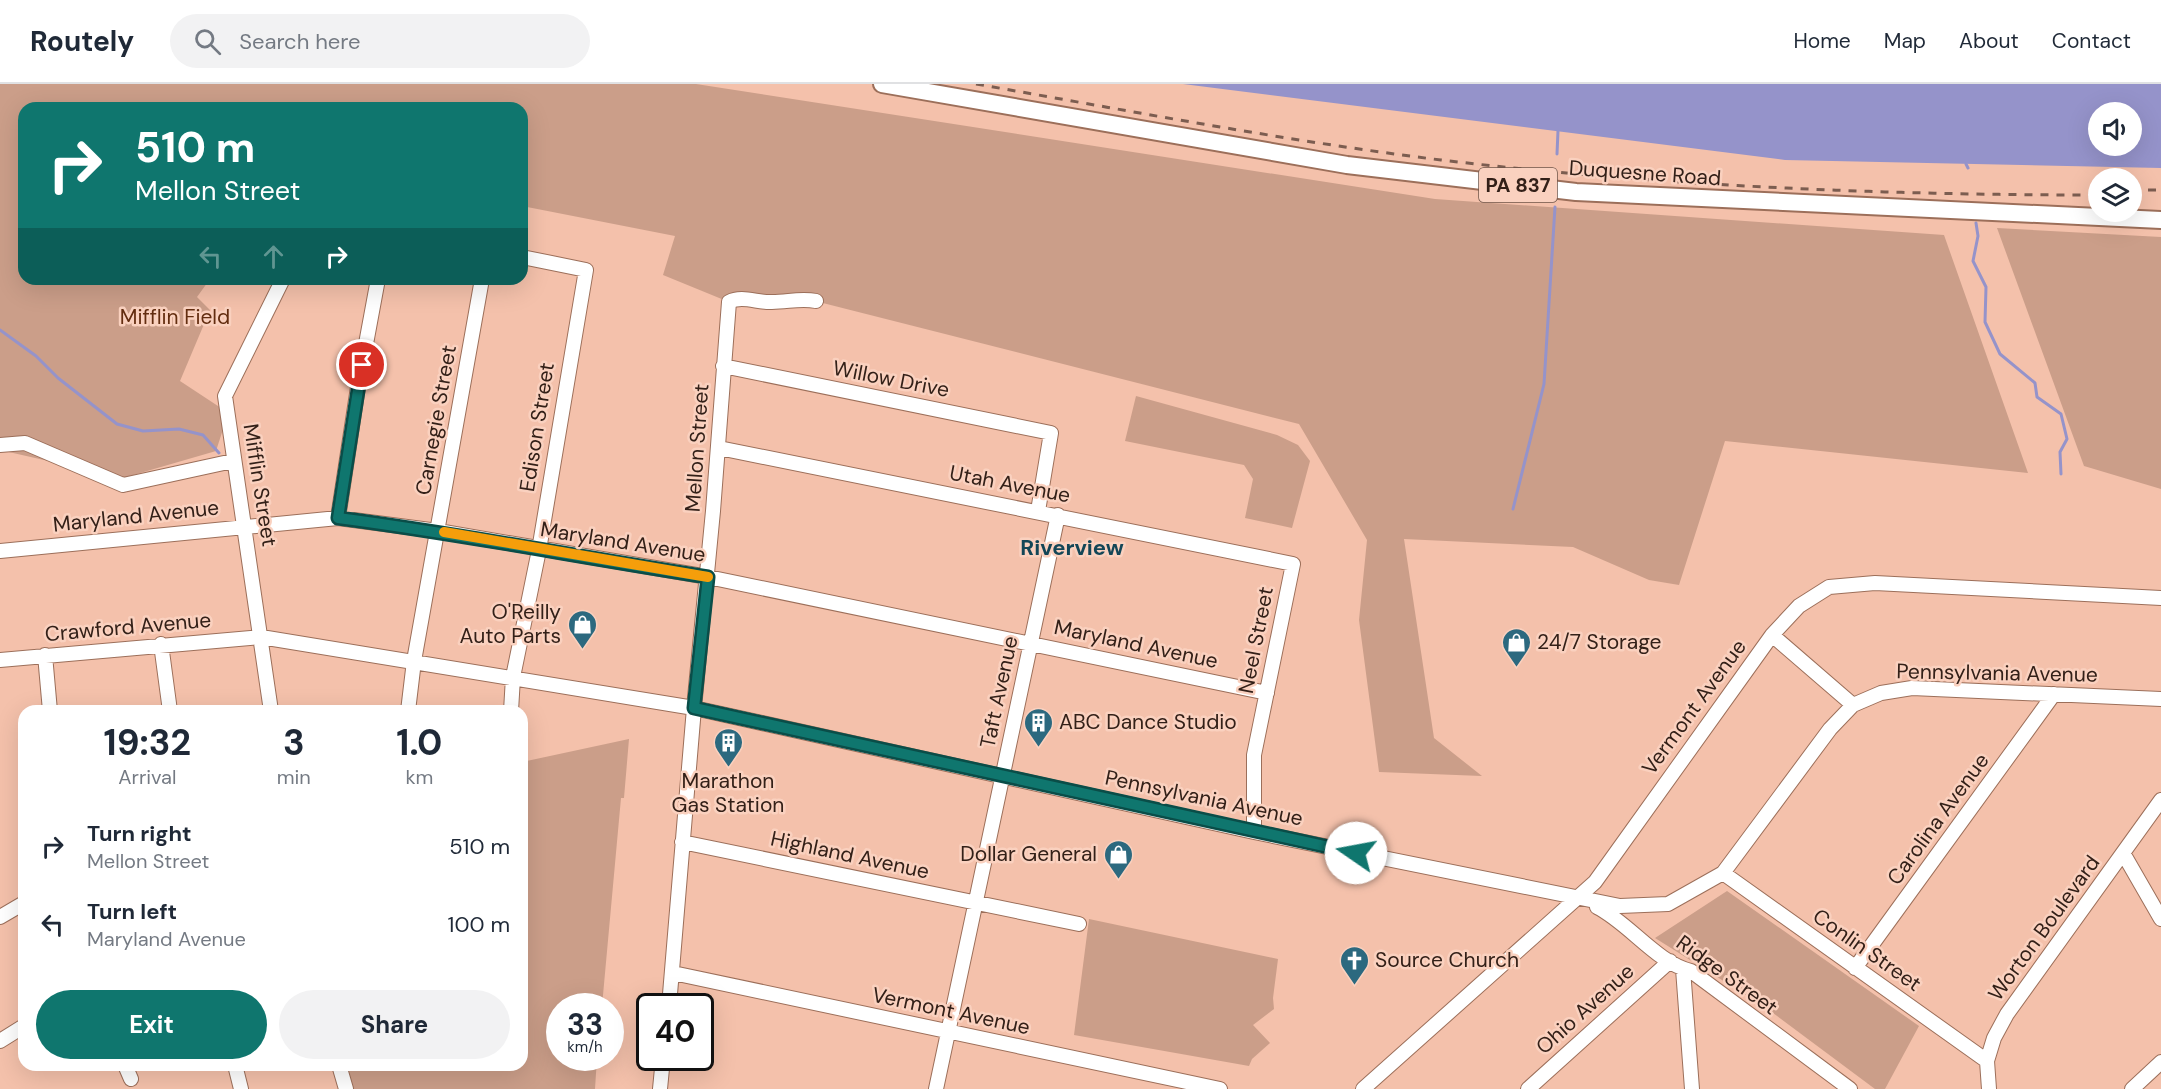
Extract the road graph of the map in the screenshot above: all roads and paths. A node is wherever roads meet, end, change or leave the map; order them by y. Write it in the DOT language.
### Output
graph roads {
  1 [pos="882,84"];
  2 [pos="2161,220"];
  3 [pos="528,258"];
  4 [pos="280,285"];
  5 [pos="377,285"];
  6 [pos="481,285"];
  7 [pos="816,301"];
  8 [pos="723,366"];
  9 [pos="0,445"];
  10 [pos="719,448"];
  11 [pos="233,461"];
  12 [pos="1038,511"];
  13 [pos="1058,515"];
  14 [pos="338,518"];
  15 [pos="245,525"];
  16 [pos="438,531"];
  17 [pos="539,550"];
  18 [pos="0,551"];
  19 [pos="1293,564"];
  20 [pos="708,577"];
  21 [pos="2161,598"];
  22 [pos="1772,635"];
  23 [pos="261,637"];
  24 [pos="1030,643"];
  25 [pos="161,644"];
  26 [pos="45,655"];
  27 [pos="0,660"];
  28 [pos="414,661"];
  29 [pos="513,677"];
  30 [pos="1267,693"];
  31 [pos="2054,694"];
  32 [pos="2161,699"];
  33 [pos="511,704"];
  34 [pos="49,705"];
  35 [pos="169,705"];
  36 [pos="270,705"];
  37 [pos="409,705"];
  38 [pos="1853,705"];
  39 [pos="694,708"];
  40 [pos="1003,775"];
  41 [pos="2161,800"];
  42 [pos="1254,832"];
  43 [pos="682,842"];
  44 [pos="2123,853"];
  45 [pos="1723,873"];
  46 [pos="1578,899"];
  47 [pos="975,903"];
  48 [pos="18,906"];
  49 [pos="0,917"];
  50 [pos="2161,919"];
  51 [pos="1079,924"];
  52 [pos="1670,961"];
  53 [pos="1856,968"];
  54 [pos="1683,969"];
  55 [pos="673,973"];
  56 [pos="671,993"];
  57 [pos="18,1030"];
  58 [pos="948,1031"];
  59 [pos="0,1041"];
  60 [pos="1987,1061"];
  61 [pos="2161,1062"];
  62 [pos="128,1071"];
  63 [pos="236,1071"];
  64 [pos="341,1071"];
  65 [pos="662,1071"];
  66 [pos="131,1079"];
  67 [pos="1992,1087"];
  68 [pos="241,1089"];
  69 [pos="346,1089"];
  70 [pos="660,1089"];
  71 [pos="936,1089"];
  72 [pos="1220,1089"];
  73 [pos="1363,1089"];
  74 [pos="1528,1089"];
  75 [pos="1692,1089"];
  76 [pos="1850,1089"];
  77 [pos="2132,1089"];
  1 -- 2 [label="main road, Duquesne Road / PA 837"];
  3 -- 17 [label="street, Edison Street"];
  4 -- 11 [label="street, Mifflin Street"];
  5 -- 14 [label="street"];
  6 -- 16 [label="street, Carnegie Street"];
  7 -- 8 [label="street, Mellon Street"];
  8 -- 10 [label="street, Mellon Street"];
  8 -- 12 [label="street, Willow Drive"];
  9 -- 11 [label="street"];
  10 -- 12 [label="street, Utah Avenue"];
  10 -- 20 [label="street, Mellon Street"];
  11 -- 15 [label="street, Mifflin Street"];
  12 -- 13 [label="street, Utah Avenue"];
  13 -- 19 [label="street, Utah Avenue"];
  13 -- 24 [label="street, Taft Avenue"];
  14 -- 15 [label="street, Maryland Avenue"];
  14 -- 16 [label="street, Maryland Avenue"];
  15 -- 18 [label="street, Maryland Avenue"];
  15 -- 23 [label="street, Mifflin Street"];
  16 -- 17 [label="street, Maryland Avenue"];
  16 -- 28 [label="street, Carnegie Street"];
  17 -- 20 [label="street, Maryland Avenue"];
  17 -- 29 [label="street, Edison Street"];
  19 -- 30 [label="street, Neel Street"];
  20 -- 24 [label="street, Maryland Avenue"];
  20 -- 39 [label="street, Mellon Street"];
  21 -- 22 [label="street, Vermont Avenue"];
  22 -- 38 [label="street"];
  22 -- 46 [label="street, Vermont Avenue"];
  23 -- 25 [label="street, Crawford Avenue"];
  23 -- 28 [label="street, Pennsylvania Avenue"];
  23 -- 36 [label="street, Mifflin Street"];
  24 -- 30 [label="street, Maryland Avenue"];
  24 -- 40 [label="street, Taft Avenue"];
  25 -- 26 [label="street, Crawford Avenue"];
  25 -- 35 [label="street"];
  26 -- 27 [label="street, Crawford Avenue"];
  26 -- 34 [label="street"];
  28 -- 29 [label="street, Pennsylvania Avenue"];
  28 -- 37 [label="street, Carnegie Street"];
  29 -- 33 [label="street, Edison Street"];
  29 -- 39 [label="street, Pennsylvania Avenue"];
  30 -- 42 [label="street, Neel Street"];
  31 -- 32 [label="street, Pennsylvania Avenue"];
  31 -- 38 [label="street, Pennsylvania Avenue"];
  31 -- 53 [label="street, Carolina Avenue"];
  38 -- 45 [label="street, Pennsylvania Avenue"];
  39 -- 40 [label="street, Pennsylvania Avenue"];
  39 -- 43 [label="street, Mellon Street"];
  40 -- 42 [label="street, Pennsylvania Avenue"];
  40 -- 47 [label="street, Taft Avenue"];
  41 -- 44 [label="street, Worton Boulevard"];
  42 -- 46 [label="street, Pennsylvania Avenue"];
  43 -- 47 [label="street, Highland Avenue"];
  43 -- 55 [label="street, Mellon Street"];
  44 -- 50 [label="street"];
  44 -- 60 [label="street, Worton Boulevard"];
  45 -- 46 [label="street, Pennsylvania Avenue"];
  45 -- 53 [label="street, Conlin Street"];
  46 -- 52 [label="street, Ridge Street"];
  46 -- 73 [label="street, Vermont Avenue"];
  47 -- 51 [label="street, Highland Avenue"];
  47 -- 58 [label="street, Taft Avenue"];
  48 -- 49 [label="street"];
  52 -- 54 [label="street, Ridge Street"];
  52 -- 74 [label="street, Ohio Avenue"];
  53 -- 60 [label="street, Conlin Street"];
  54 -- 75 [label="street"];
  54 -- 76 [label="street, Ridge Street"];
  55 -- 56 [label="street, Mellon Street"];
  55 -- 58 [label="street, Vermont Avenue"];
  57 -- 59 [label="street"];
  58 -- 71 [label="street, Taft Avenue"];
  58 -- 72 [label="street, Vermont Avenue"];
  60 -- 67 [label="street, Worton Boulevard"];
  61 -- 77 [label="street"];
  62 -- 66 [label="street"];
  63 -- 68 [label="street"];
  64 -- 69 [label="street"];
  65 -- 70 [label="street"];
}
